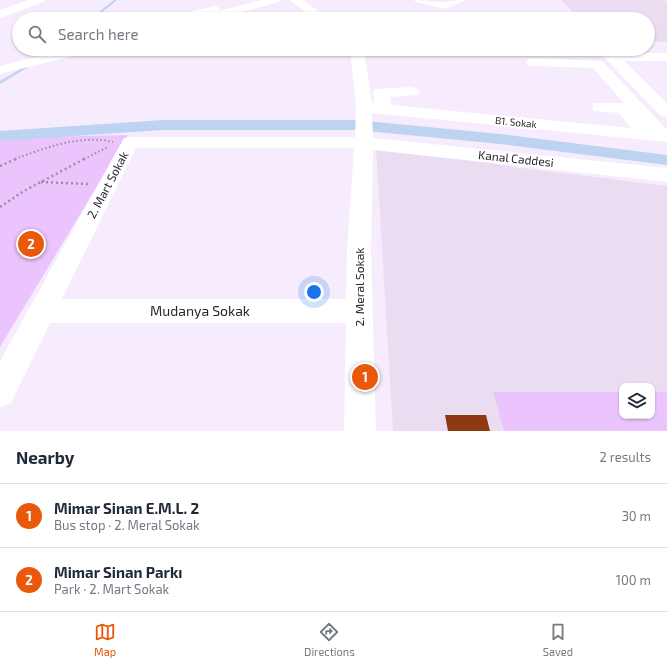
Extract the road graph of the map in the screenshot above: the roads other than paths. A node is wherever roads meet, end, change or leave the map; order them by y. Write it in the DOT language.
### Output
graph roads {
  1 [pos="40,0"];
  2 [pos="248,0"];
  3 [pos="275,0"];
  4 [pos="296,0"];
  5 [pos="420,0"];
  6 [pos="458,0"];
  7 [pos="558,4"];
  8 [pos="444,6"];
  9 [pos="203,12"];
  10 [pos="228,12"];
  11 [pos="313,12"];
  12 [pos="447,12"];
  13 [pos="566,12"];
  14 [pos="0,14"];
  15 [pos="655,45"];
  16 [pos="667,45"];
  17 [pos="24,56"];
  18 [pos="56,56"];
  19 [pos="358,56"];
  20 [pos="610,56"];
  21 [pos="631,56"];
  22 [pos="639,57"];
  23 [pos="667,57"];
  24 [pos="0,62"];
  25 [pos="533,62"];
  26 [pos="651,69"];
  27 [pos="0,70"];
  28 [pos="412,92"];
  29 [pos="364,107"];
  30 [pos="600,107"];
  31 [pos="383,108"];
  32 [pos="667,112"];
  33 [pos="659,136"];
  34 [pos="364,143"];
  35 [pos="667,175"];
  36 [pos="41,311"];
  37 [pos="360,311"];
  38 [pos="0,392"];
  39 [pos="360,431"];
  1 -- 14 [label="street"];
  2 -- 9 [label="street"];
  3 -- 10 [label="street"];
  4 -- 11 [label="street"];
  5 -- 8 [label="street"];
  6 -- 8 [label="street"];
  7 -- 13 [label="street"];
  8 -- 12 [label="street"];
  15 -- 16 [label="street"];
  17 -- 24 [label="street"];
  18 -- 27 [label="street"];
  19 -- 29 [label="street"];
  20 -- 32 [label="street"];
  21 -- 22 [label="street"];
  22 -- 23 [label="street"];
  22 -- 26 [label="street"];
  25 -- 33 [label="street"];
  28 -- 31 [label="street"];
  29 -- 31 [label="street, B1. Sokak"];
  29 -- 34 [label="street"];
  30 -- 33 [label="street"];
  31 -- 33 [label="street, B1. Sokak"];
  34 -- 35 [label="street, Kanal Caddesi"];
  34 -- 36 [label="street, 2. Mart Sokak"];
  34 -- 37 [label="street, 2. Meral Sokak"];
  36 -- 37 [label="street, Mudanya Sokak"];
  36 -- 38 [label="street, 2. Mart Sokak"];
  37 -- 39 [label="street, 2. Meral Sokak"];
}
